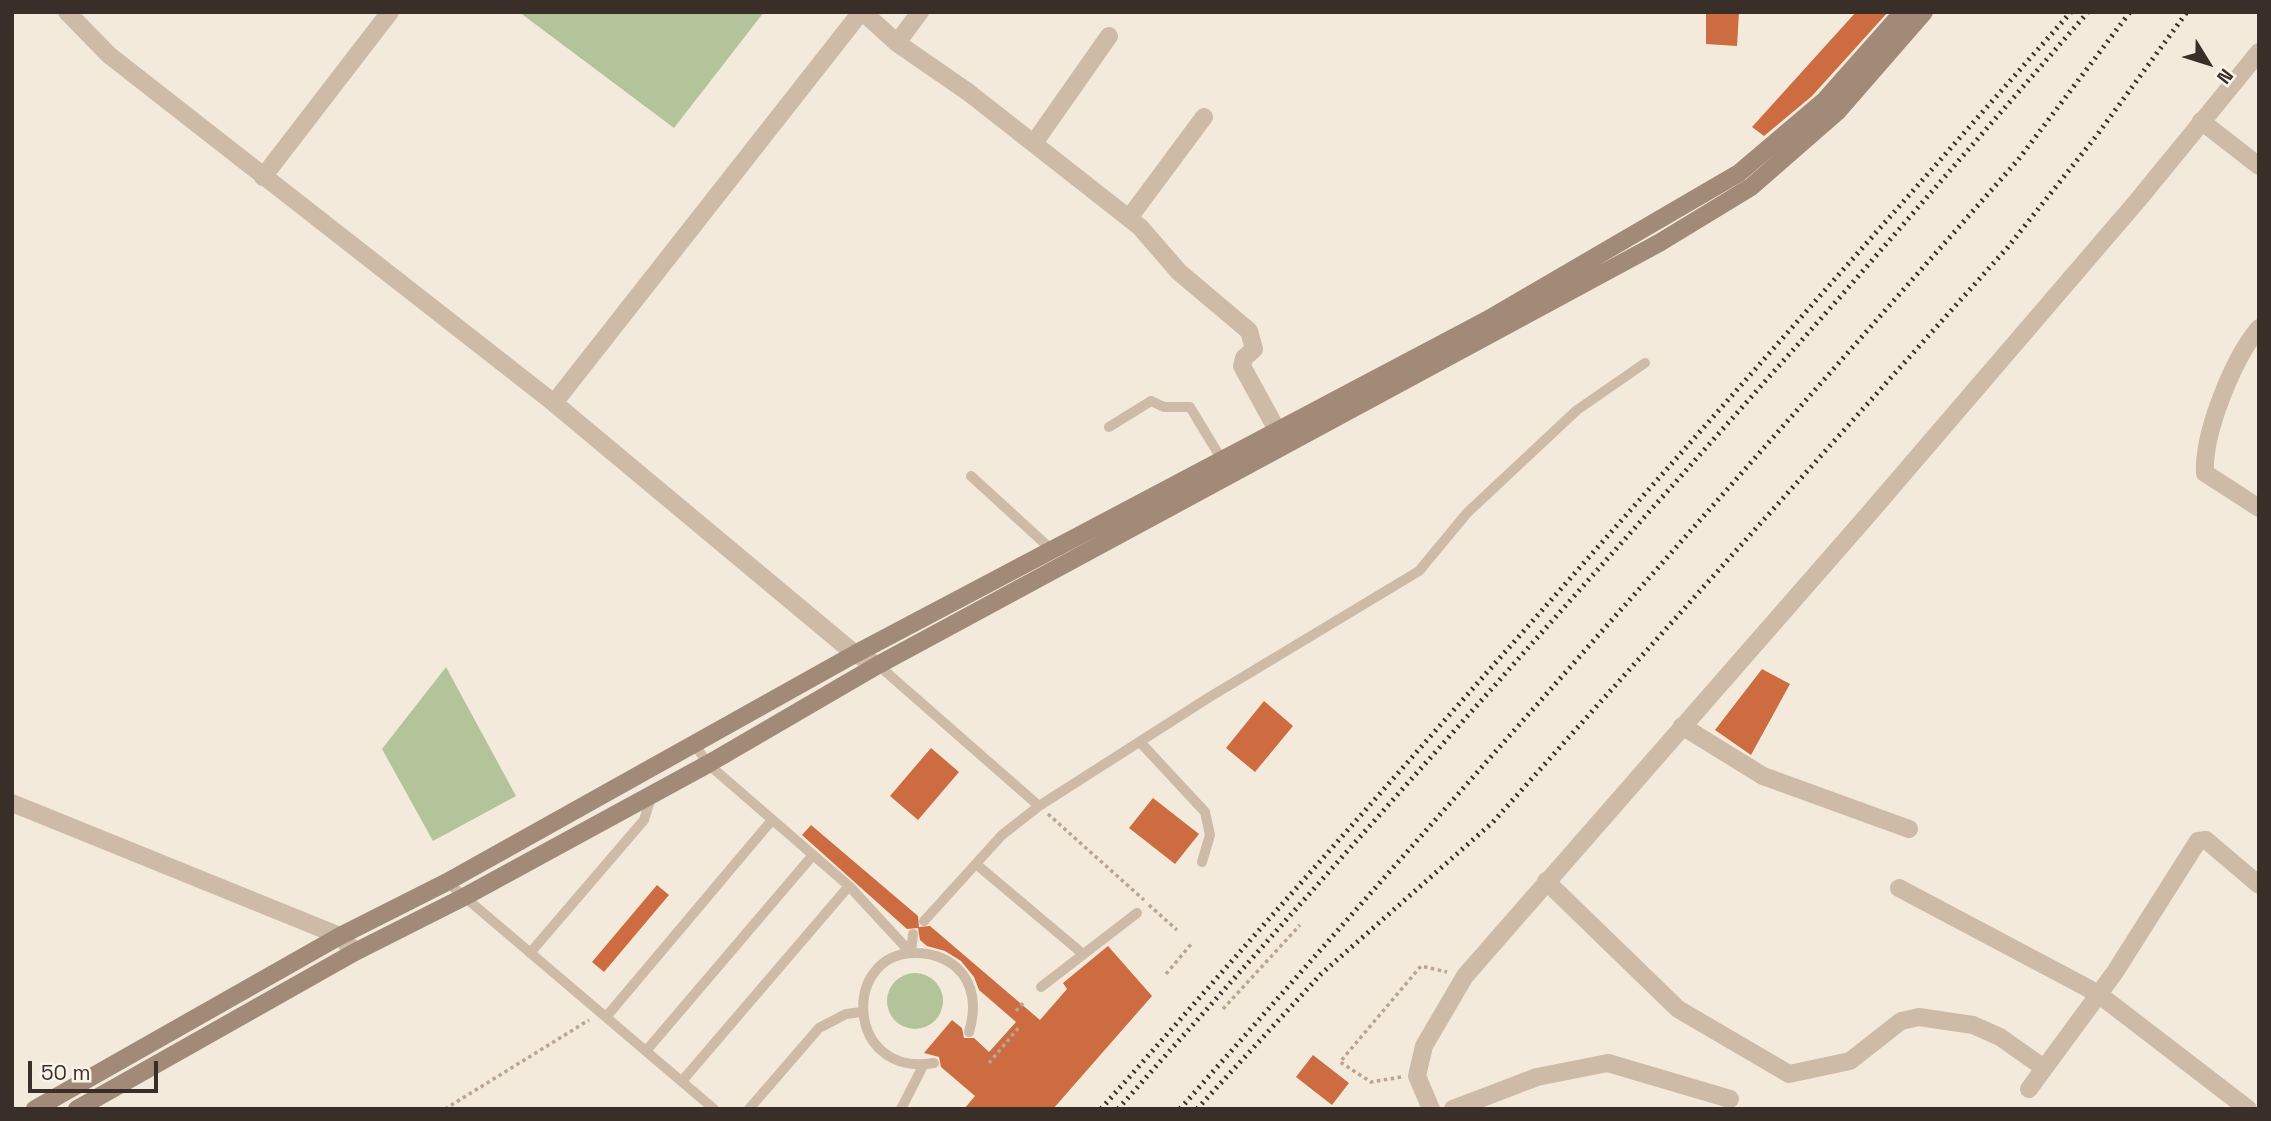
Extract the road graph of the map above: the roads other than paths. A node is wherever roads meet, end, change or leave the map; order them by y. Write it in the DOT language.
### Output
graph roads {
  1 [pos="68,12"];
  2 [pos="390,12"];
  3 [pos="862,12"];
  4 [pos="920,12"];
  5 [pos="1903,12"];
  6 [pos="1924,12"];
  7 [pos="1109,36"];
  8 [pos="897,43"];
  9 [pos="2259,52"];
  10 [pos="1204,117"];
  11 [pos="2201,121"];
  12 [pos="1034,143"];
  13 [pos="2259,166"];
  14 [pos="263,177"];
  15 [pos="1129,218"];
  16 [pos="2259,328"];
  17 [pos="1645,363"];
  18 [pos="554,403"];
  19 [pos="1109,427"];
  20 [pos="1277,430"];
  21 [pos="1222,460"];
  22 [pos="971,476"];
  23 [pos="2259,508"];
  24 [pos="1053,551"];
  25 [pos="938,611"];
  26 [pos="948,628"];
  27 [pos="855,654"];
  28 [pos="878,665"];
  29 [pos="1682,726"];
  30 [pos="1140,742"];
  31 [pos="695,745"];
  32 [pos="708,764"];
  33 [pos="652,794"];
  34 [pos="12,803"];
  35 [pos="1039,806"];
  36 [pos="772,820"];
  37 [pos="1909,829"];
  38 [pos="813,855"];
  39 [pos="1202,862"];
  40 [pos="976,864"];
  41 [pos="1546,881"];
  42 [pos="447,882"];
  43 [pos="2259,885"];
  44 [pos="849,886"];
  45 [pos="1899,888"];
  46 [pos="464,897"];
  47 [pos="1137,913"];
  48 [pos="924,921"];
  49 [pos="913,934"];
  50 [pos="340,936"];
  51 [pos="355,952"];
  52 [pos="530,953"];
  53 [pos="911,953"];
  54 [pos="1083,954"];
  55 [pos="1041,987"];
  56 [pos="2096,993"];
  57 [pos="862,1012"];
  58 [pos="603,1015"];
  59 [pos="969,1032"];
  60 [pos="646,1051"];
  61 [pos="2044,1068"];
  62 [pos="682,1081"];
  63 [pos="2029,1089"];
  64 [pos="1730,1099"];
  65 [pos="35,1109"];
  66 [pos="77,1109"];
  67 [pos="714,1109"];
  68 [pos="749,1109"];
  69 [pos="901,1109"];
  70 [pos="1431,1109"];
  71 [pos="1453,1109"];
  72 [pos="2248,1109"];
  1 -- 14 [label="street"];
  2 -- 14 [label="street"];
  3 -- 8 [label="street"];
  3 -- 18 [label="street"];
  4 -- 8 [label="street"];
  5 -- 20 [label="main road"];
  6 -- 26 [label="main road"];
  7 -- 12 [label="street"];
  8 -- 12 [label="street"];
  9 -- 11 [label="street"];
  10 -- 15 [label="street"];
  11 -- 13 [label="street"];
  11 -- 29 [label="street"];
  12 -- 15 [label="street"];
  14 -- 18 [label="street"];
  15 -- 20 [label="street"];
  16 -- 23 [label="street"];
  17 -- 30 [label="lane"];
  18 -- 27 [label="street"];
  19 -- 21 [label="lane"];
  20 -- 21 [label="main road"];
  21 -- 24 [label="main road"];
  22 -- 24 [label="lane"];
  24 -- 25 [label="main road"];
  25 -- 26 [label="main road"];
  25 -- 27 [label="main road"];
  26 -- 28 [label="main road"];
  27 -- 28 [label="street"];
  27 -- 31 [label="main road"];
  28 -- 32 [label="main road"];
  28 -- 35 [label="lane"];
  29 -- 37 [label="street"];
  29 -- 41 [label="street"];
  30 -- 35 [label="lane"];
  30 -- 39 [label="lane"];
  31 -- 32 [label="lane"];
  31 -- 42 [label="main road"];
  32 -- 33 [label="main road"];
  32 -- 36 [label="lane"];
  33 -- 46 [label="main road"];
  33 -- 52 [label="lane"];
  34 -- 50 [label="street"];
  35 -- 40 [label="lane"];
  36 -- 38 [label="lane"];
  36 -- 58 [label="lane"];
  38 -- 44 [label="lane"];
  38 -- 60 [label="lane"];
  40 -- 48 [label="lane"];
  40 -- 54 [label="lane"];
  41 -- 61 [label="street"];
  41 -- 70 [label="street"];
  42 -- 46 [label="lane"];
  42 -- 50 [label="main road"];
  43 -- 56 [label="street"];
  44 -- 53 [label="lane"];
  44 -- 62 [label="lane"];
  45 -- 56 [label="street"];
  46 -- 51 [label="main road"];
  46 -- 52 [label="lane"];
  47 -- 54 [label="lane"];
  49 -- 53 [label="lane"];
  50 -- 51 [label="street"];
  50 -- 65 [label="main road"];
  51 -- 66 [label="main road"];
  52 -- 58 [label="lane"];
  53 -- 57 [label="lane"];
  53 -- 59 [label="lane"];
  54 -- 55 [label="lane"];
  56 -- 61 [label="street"];
  56 -- 72 [label="street"];
  57 -- 68 [label="lane"];
  57 -- 69 [label="lane"];
  58 -- 60 [label="lane"];
  60 -- 62 [label="lane"];
  61 -- 63 [label="street"];
  62 -- 67 [label="lane"];
  64 -- 71 [label="street"];
}
